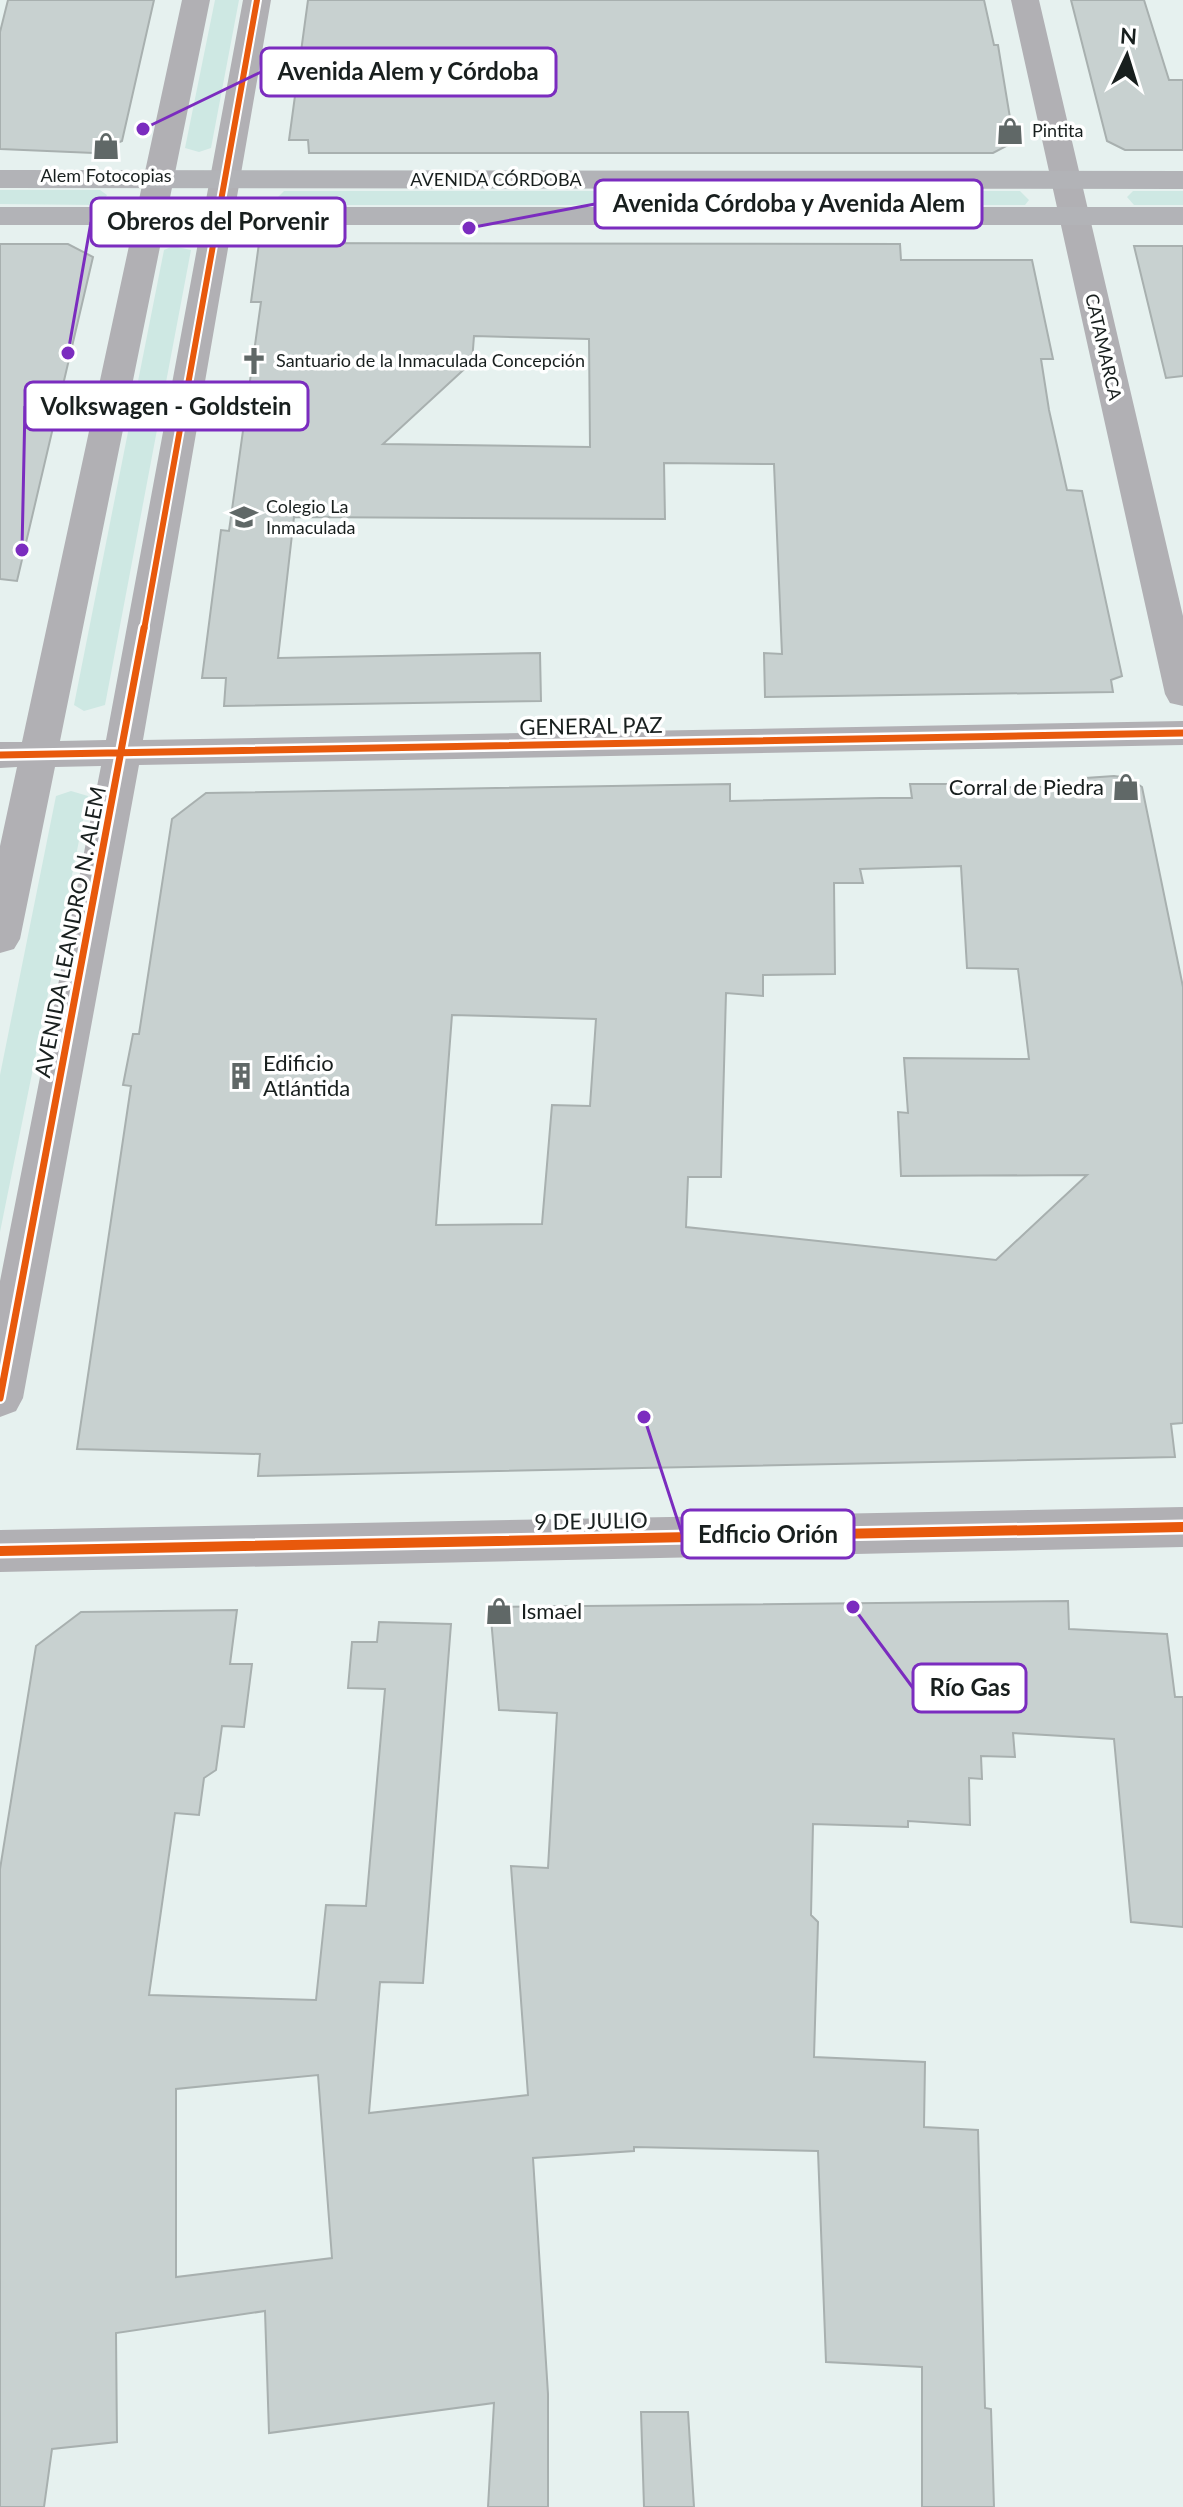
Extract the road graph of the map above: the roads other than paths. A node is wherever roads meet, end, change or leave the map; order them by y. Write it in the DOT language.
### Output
graph roads {
  1 [pos="196,0"];
  2 [pos="257,0"];
  3 [pos="1025,0"];
  4 [pos="0,179"];
  5 [pos="158,179"];
  6 [pos="1064,180"];
  7 [pos="1183,180"];
  8 [pos="223,198"];
  9 [pos="0,216"];
  10 [pos="150,216"];
  11 [pos="1073,216"];
  12 [pos="1183,216"];
  13 [pos="1183,694"];
  14 [pos="1183,733"];
  15 [pos="122,753"];
  16 [pos="18,755"];
  17 [pos="0,939"];
  18 [pos="0,1398"];
  19 [pos="1183,1527"];
  20 [pos="0,1551"];
  1 -- 5 [label="street"];
  2 -- 8 [label="street, AVENIDA LEANDRO N. ALEM"];
  3 -- 6 [label="street, CATAMARCA"];
  4 -- 5 [label="main road, AVENIDA CÓRDOBA"];
  5 -- 8 [label="main road, AVENIDA CÓRDOBA"];
  5 -- 10 [label="street"];
  6 -- 7 [label="main road, AVENIDA CÓRDOBA"];
  6 -- 8 [label="main road, AVENIDA CÓRDOBA"];
  6 -- 11 [label="street, CATAMARCA"];
  8 -- 10 [label="main road, AVENIDA CÓRDOBA"];
  8 -- 11 [label="main road, AVENIDA CÓRDOBA"];
  8 -- 15 [label="street, AVENIDA LEANDRO N. ALEM"];
  9 -- 10 [label="main road, AVENIDA CÓRDOBA"];
  10 -- 16 [label="street"];
  11 -- 12 [label="main road, AVENIDA CÓRDOBA"];
  11 -- 13 [label="street, CATAMARCA"];
  14 -- 15 [label="street, GENERAL PAZ"];
  15 -- 16 [label="street, GENERAL PAZ"];
  15 -- 18 [label="street, AVENIDA LEANDRO N. ALEM"];
  16 -- 17 [label="street"];
  19 -- 20 [label="street, 9 DE JULIO"];
}
